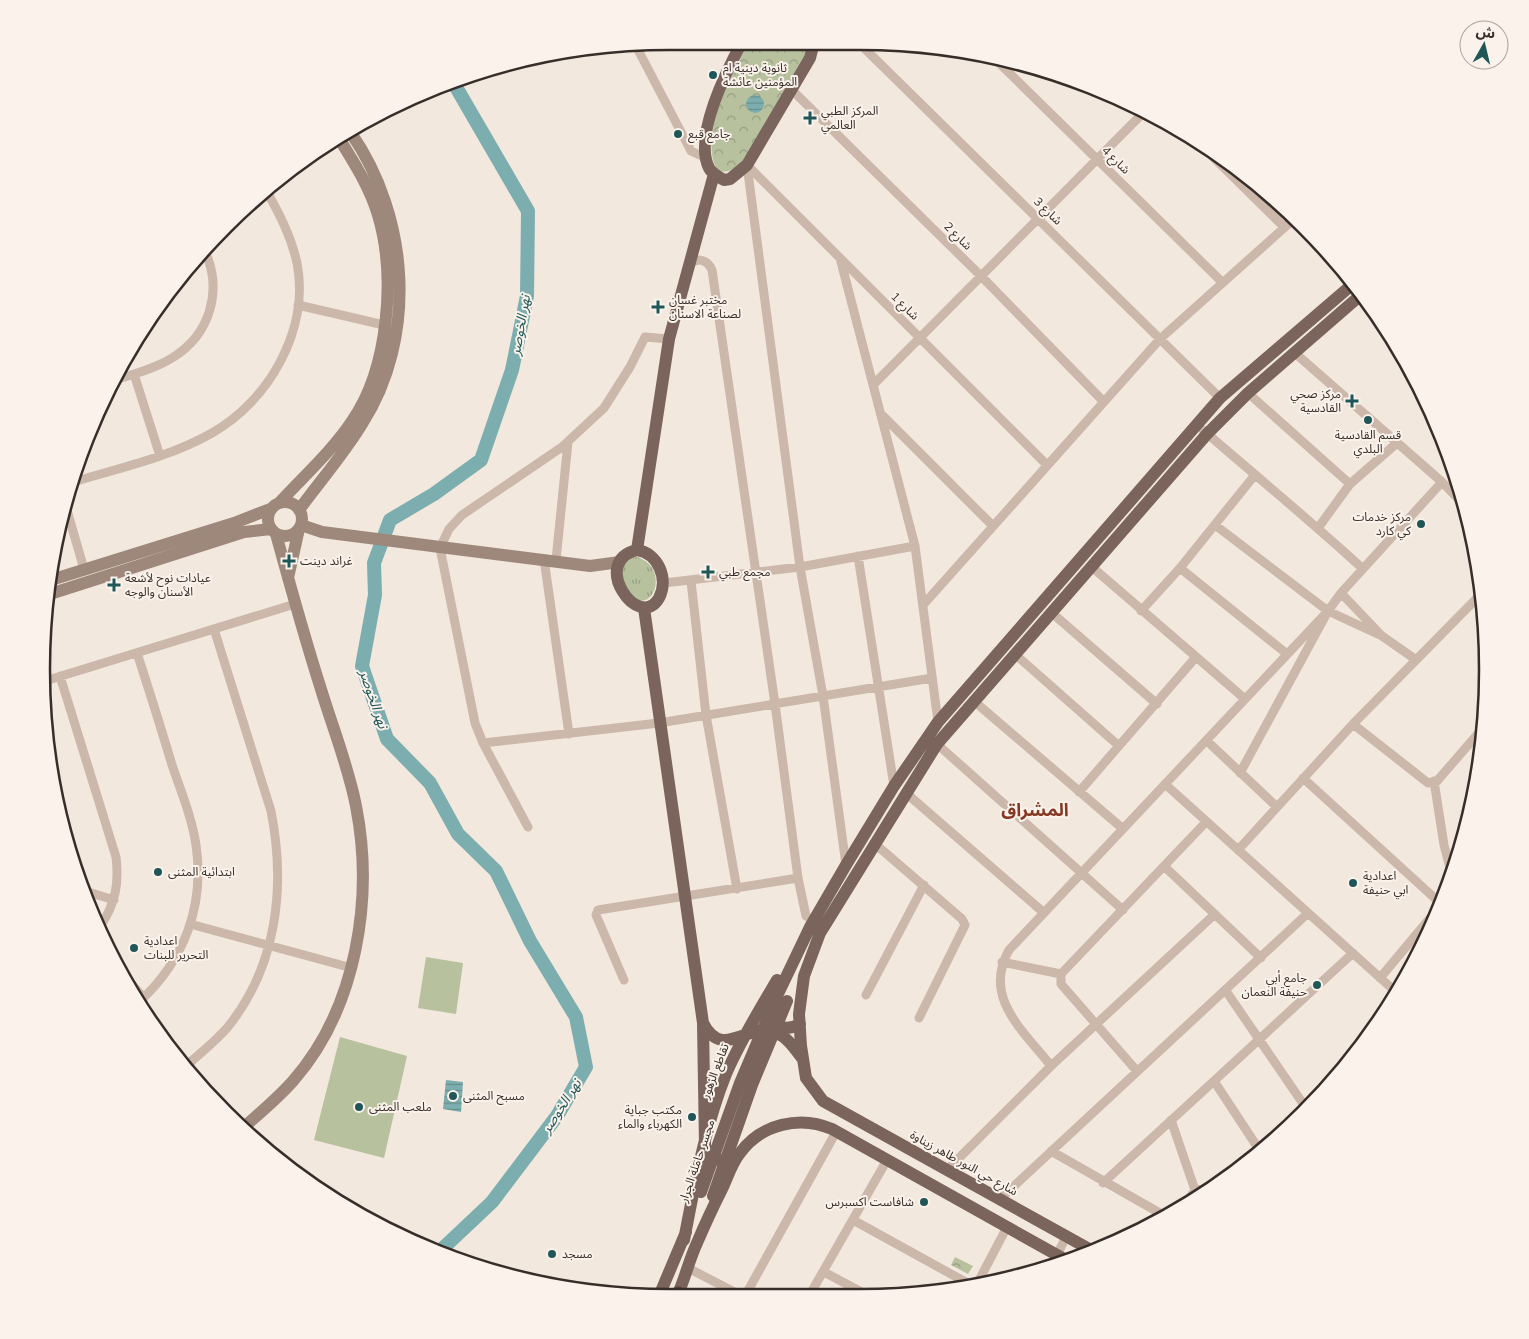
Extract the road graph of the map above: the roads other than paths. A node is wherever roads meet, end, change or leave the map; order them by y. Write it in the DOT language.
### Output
graph roads {
  1 [pos="738,50"];
  2 [pos="812,50"];
  3 [pos="866,50"];
  4 [pos="638,51"];
  5 [pos="1004,67"];
  6 [pos="792,90"];
  7 [pos="1139,117"];
  8 [pos="353,137"];
  9 [pos="342,144"];
  10 [pos="706,158"];
  11 [pos="1098,159"];
  12 [pos="747,166"];
  13 [pos="1229,172"];
  14 [pos="714,174"];
  15 [pos="270,197"];
  16 [pos="1039,219"];
  17 [pos="1289,223"];
  18 [pos="1284,228"];
  19 [pos="207,257"];
  20 [pos="840,258"];
  21 [pos="688,266"];
  22 [pos="981,276"];
  23 [pos="1222,282"];
  24 [pos="1348,288"];
  25 [pos="1356,299"];
  26 [pos="298,306"];
  27 [pos="384,325"];
  28 [pos="920,338"];
  29 [pos="669,339"];
  30 [pos="1160,339"];
  31 [pos="1295,353"];
  32 [pos="134,374"];
  33 [pos="124,377"];
  34 [pos="873,385"];
  35 [pos="1248,393"];
  36 [pos="1220,398"];
  37 [pos="1104,402"];
  38 [pos="882,415"];
  39 [pos="1202,430"];
  40 [pos="568,442"];
  41 [pos="1397,443"];
  42 [pos="160,456"];
  43 [pos="1046,464"];
  44 [pos="1254,476"];
  45 [pos="80,480"];
  46 [pos="300,480"];
  47 [pos="1442,482"];
  48 [pos="1350,484"];
  49 [pos="314,490"];
  50 [pos="1453,494"];
  51 [pos="274,506"];
  52 [pos="299,510"];
  53 [pos="69,518"];
  54 [pos="1215,525"];
  55 [pos="993,526"];
  56 [pos="300,527"];
  57 [pos="1318,528"];
  58 [pos="273,531"];
  59 [pos="915,546"];
  60 [pos="437,548"];
  61 [pos="636,550"];
  62 [pos="858,556"];
  63 [pos="550,560"];
  64 [pos="620,562"];
  65 [pos="590,566"];
  66 [pos="800,567"];
  67 [pos="1092,567"];
  68 [pos="1180,568"];
  69 [pos="84,569"];
  70 [pos="1363,569"];
  71 [pos="757,574"];
  72 [pos="57,578"];
  73 [pos="288,578"];
  74 [pos="691,581"];
  75 [pos="618,583"];
  76 [pos="664,583"];
  77 [pos="55,593"];
  78 [pos="1341,593"];
  79 [pos="1475,600"];
  80 [pos="295,604"];
  81 [pos="923,605"];
  82 [pos="644,608"];
  83 [pos="1141,610"];
  84 [pos="1328,611"];
  85 [pos="1052,613"];
  86 [pos="214,629"];
  87 [pos="1382,636"];
  88 [pos="137,653"];
  89 [pos="1016,654"];
  90 [pos="1287,654"];
  91 [pos="1196,657"];
  92 [pos="1415,659"];
  93 [pos="60,676"];
  94 [pos="932,678"];
  95 [pos="50,679"];
  96 [pos="879,687"];
  97 [pos="823,696"];
  98 [pos="1245,699"];
  99 [pos="975,702"];
  100 [pos="775,704"];
  101 [pos="1157,704"];
  102 [pos="706,716"];
  103 [pos="938,722"];
  104 [pos="660,723"];
  105 [pos="1353,724"];
  106 [pos="569,734"];
  107 [pos="1475,737"];
  108 [pos="1207,741"];
  109 [pos="483,743"];
  110 [pos="937,744"];
  111 [pos="1119,746"];
  112 [pos="1240,773"];
  113 [pos="1303,778"];
  114 [pos="1434,781"];
  115 [pos="1164,784"];
  116 [pos="894,786"];
  117 [pos="1079,792"];
  118 [pos="906,793"];
  119 [pos="1278,806"];
  120 [pos="1206,822"];
  121 [pos="528,827"];
  122 [pos="1122,828"];
  123 [pos="874,843"];
  124 [pos="1238,850"];
  125 [pos="1448,862"];
  126 [pos="846,864"];
  127 [pos="1165,867"];
  128 [pos="1081,872"];
  129 [pos="798,878"];
  130 [pos="924,885"];
  131 [pos="737,889"];
  132 [pos="92,893"];
  133 [pos="685,896"];
  134 [pos="1435,899"];
  135 [pos="114,900"];
  136 [pos="1123,910"];
  137 [pos="1044,912"];
  138 [pos="1308,913"];
  139 [pos="1214,914"];
  140 [pos="103,920"];
  141 [pos="190,924"];
  142 [pos="815,927"];
  143 [pos="1422,927"];
  144 [pos="270,944"];
  145 [pos="1353,953"];
  146 [pos="1261,958"];
  147 [pos="1002,962"];
  148 [pos="352,968"];
  149 [pos="1060,974"];
  150 [pos="1380,978"];
  151 [pos="624,980"];
  152 [pos="1391,988"];
  153 [pos="1226,991"];
  154 [pos="866,994"];
  155 [pos="144,997"];
  156 [pos="761,1008"];
  157 [pos="919,1018"];
  158 [pos="703,1023"];
  159 [pos="800,1024"];
  160 [pos="1096,1024"];
  161 [pos="744,1036"];
  162 [pos="1259,1040"];
  163 [pos="802,1058"];
  164 [pos="191,1062"];
  165 [pos="1052,1066"];
  166 [pos="1136,1070"];
  167 [pos="1214,1081"];
  168 [pos="1303,1103"];
  169 [pos="1171,1120"];
  170 [pos="249,1124"];
  171 [pos="836,1132"];
  172 [pos="1256,1145"];
  173 [pos="705,1146"];
  174 [pos="1051,1151"];
  175 [pos="739,1154"];
  176 [pos="887,1160"];
  177 [pos="698,1168"];
  178 [pos="947,1170"];
  179 [pos="728,1176"];
  180 [pos="1103,1182"];
  181 [pos="1195,1190"];
  182 [pos="1000,1199"];
  183 [pos="1158,1212"];
  184 [pos="853,1220"];
  185 [pos="1007,1227"];
  186 [pos="1066,1237"];
  187 [pos="690,1242"];
  188 [pos="1084,1247"];
  189 [pos="1059,1256"];
  190 [pos="1054,1257"];
  191 [pos="688,1268"];
  192 [pos="824,1272"];
  193 [pos="981,1277"];
  194 [pos="962,1280"];
  195 [pos="663,1289"];
  196 [pos="680,1289"];
  197 [pos="730,1289"];
  198 [pos="748,1289"];
  199 [pos="813,1289"];
  200 [pos="855,1289"];
  1 -- 10 [label="main road"];
  2 -- 6 [label="main road"];
  3 -- 16 [label="street, شارع 3"];
  4 -- 10 [label="street"];
  5 -- 11 [label="street, شارع 4"];
  6 -- 12 [label="main road"];
  6 -- 22 [label="street, شارع 2"];
  7 -- 11 [label="street"];
  8 -- 49 [label="street"];
  9 -- 27 [label="street"];
  10 -- 14 [label="main road"];
  11 -- 16 [label="street"];
  11 -- 23 [label="street, شارع 4"];
  12 -- 14 [label="main road"];
  12 -- 20 [label="street, شارع 1"];
  12 -- 66 [label="street"];
  13 -- 18 [label="street"];
  14 -- 21 [label="main road"];
  15 -- 26 [label="street"];
  16 -- 22 [label="street"];
  16 -- 30 [label="street, شارع 3"];
  17 -- 18 [label="street"];
  18 -- 23 [label="street"];
  19 -- 32 [label="street"];
  20 -- 28 [label="street, شارع 1"];
  20 -- 34 [label="street"];
  21 -- 29 [label="main road"];
  21 -- 71 [label="street"];
  22 -- 28 [label="street"];
  22 -- 37 [label="street, شارع 2"];
  23 -- 30 [label="street"];
  24 -- 36 [label="main road"];
  25 -- 31 [label="main road"];
  26 -- 27 [label="street"];
  26 -- 42 [label="street"];
  27 -- 46 [label="street"];
  28 -- 34 [label="street"];
  28 -- 43 [label="street, شارع 1"];
  29 -- 40 [label="street"];
  29 -- 61 [label="main road"];
  30 -- 36 [label="street, شارع 3"];
  30 -- 37 [label="street"];
  31 -- 35 [label="main road"];
  31 -- 41 [label="street"];
  32 -- 33 [label="street"];
  32 -- 42 [label="street"];
  34 -- 38 [label="street"];
  35 -- 39 [label="main road"];
  35 -- 48 [label="street"];
  36 -- 39 [label="main road"];
  37 -- 43 [label="street"];
  38 -- 55 [label="street"];
  38 -- 59 [label="street"];
  39 -- 44 [label="street"];
  39 -- 67 [label="main road"];
  39 -- 103 [label="main road"];
  40 -- 60 [label="street"];
  40 -- 63 [label="street"];
  41 -- 47 [label="street"];
  41 -- 48 [label="street"];
  42 -- 45 [label="street"];
  43 -- 55 [label="street"];
  44 -- 54 [label="street"];
  44 -- 57 [label="street"];
  46 -- 49 [label="street"];
  46 -- 51 [label="street"];
  47 -- 50 [label="street"];
  47 -- 70 [label="street"];
  48 -- 57 [label="street"];
  49 -- 52 [label="street"];
  51 -- 52 [label="street"];
  51 -- 58 [label="street"];
  51 -- 69 [label="street"];
  52 -- 56 [label="street"];
  53 -- 69 [label="street"];
  54 -- 68 [label="street"];
  54 -- 84 [label="street"];
  55 -- 81 [label="street"];
  56 -- 58 [label="street"];
  56 -- 60 [label="street"];
  56 -- 73 [label="street"];
  57 -- 70 [label="street"];
  58 -- 73 [label="street"];
  58 -- 77 [label="street"];
  59 -- 62 [label="street"];
  59 -- 81 [label="street"];
  60 -- 63 [label="street"];
  60 -- 109 [label="street"];
  61 -- 64 [label="main road"];
  61 -- 76 [label="main road"];
  62 -- 66 [label="street"];
  62 -- 96 [label="street"];
  63 -- 65 [label="street"];
  63 -- 106 [label="street"];
  64 -- 65 [label="street"];
  64 -- 75 [label="main road"];
  65 -- 75 [label="street"];
  66 -- 71 [label="street"];
  66 -- 97 [label="street"];
  67 -- 83 [label="street"];
  67 -- 85 [label="main road"];
  68 -- 83 [label="street"];
  68 -- 90 [label="street"];
  69 -- 72 [label="street"];
  70 -- 78 [label="street"];
  71 -- 74 [label="street"];
  71 -- 100 [label="street"];
  73 -- 80 [label="street"];
  74 -- 76 [label="street"];
  74 -- 102 [label="street"];
  75 -- 82 [label="main road"];
  76 -- 82 [label="main road"];
  78 -- 84 [label="street"];
  78 -- 87 [label="street"];
  79 -- 92 [label="street"];
  80 -- 86 [label="street"];
  80 -- 148 [label="street"];
  81 -- 94 [label="street"];
  82 -- 104 [label="main road"];
  83 -- 91 [label="street"];
  84 -- 87 [label="street"];
  84 -- 90 [label="street"];
  84 -- 112 [label="street"];
  85 -- 89 [label="main road"];
  85 -- 101 [label="street"];
  86 -- 88 [label="street"];
  86 -- 144 [label="street"];
  87 -- 92 [label="street"];
  88 -- 93 [label="street"];
  88 -- 141 [label="street"];
  89 -- 99 [label="main road"];
  89 -- 111 [label="street"];
  90 -- 98 [label="street"];
  91 -- 98 [label="street"];
  91 -- 101 [label="street"];
  92 -- 105 [label="street"];
  93 -- 95 [label="street"];
  93 -- 135 [label="street"];
  94 -- 96 [label="street"];
  94 -- 103 [label="street"];
  96 -- 97 [label="street"];
  96 -- 116 [label="street"];
  97 -- 100 [label="street"];
  97 -- 126 [label="street"];
  98 -- 108 [label="street"];
  99 -- 110 [label="main road"];
  99 -- 117 [label="street"];
  100 -- 102 [label="street"];
  100 -- 129 [label="street"];
  101 -- 111 [label="street"];
  102 -- 104 [label="street"];
  102 -- 131 [label="street"];
  103 -- 116 [label="main road"];
  104 -- 106 [label="street"];
  104 -- 133 [label="main road"];
  105 -- 113 [label="street"];
  105 -- 114 [label="street"];
  106 -- 109 [label="street"];
  107 -- 114 [label="street"];
  108 -- 112 [label="street"];
  108 -- 115 [label="street"];
  109 -- 121 [label="street"];
  110 -- 118 [label="main road"];
  110 -- 128 [label="street"];
  111 -- 117 [label="street"];
  112 -- 119 [label="street"];
  113 -- 119 [label="street"];
  113 -- 134 [label="street"];
  114 -- 125 [label="street"];
  115 -- 120 [label="street"];
  115 -- 122 [label="street"];
  116 -- 126 [label="main road"];
  117 -- 122 [label="street"];
  118 -- 123 [label="main road"];
  118 -- 137 [label="street"];
  119 -- 124 [label="street"];
  120 -- 124 [label="street"];
  120 -- 127 [label="street"];
  122 -- 128 [label="street"];
  123 -- 130 [label="street"];
  123 -- 142 [label="main road"];
  124 -- 138 [label="street"];
  126 -- 142 [label="main road"];
  127 -- 136 [label="street"];
  127 -- 139 [label="street"];
  128 -- 136 [label="street"];
  128 -- 137 [label="street"];
  129 -- 131 [label="street"];
  129 -- 142 [label="street"];
  130 -- 154 [label="street"];
  130 -- 157 [label="street"];
  131 -- 133 [label="street"];
  132 -- 135 [label="street"];
  133 -- 151 [label="street"];
  133 -- 158 [label="main road"];
  135 -- 140 [label="street"];
  136 -- 149 [label="street"];
  137 -- 147 [label="street"];
  138 -- 145 [label="street"];
  138 -- 146 [label="street"];
  139 -- 146 [label="street"];
  139 -- 160 [label="street"];
  141 -- 144 [label="street"];
  141 -- 155 [label="street"];
  142 -- 156 [label="main road, تقاطع الزهور"];
  142 -- 159 [label="main road"];
  142 -- 187 [label="main road, مجسر حاملة الجرار, bridge"];
  143 -- 150 [label="street"];
  144 -- 148 [label="street"];
  144 -- 164 [label="street"];
  145 -- 150 [label="street"];
  145 -- 162 [label="street"];
  146 -- 153 [label="street"];
  147 -- 149 [label="street"];
  147 -- 165 [label="street"];
  148 -- 170 [label="street"];
  149 -- 160 [label="street"];
  150 -- 152 [label="street"];
  153 -- 162 [label="street"];
  153 -- 166 [label="street"];
  156 -- 159 [label="main road"];
  156 -- 161 [label="main road, تقاطع الزهور"];
  158 -- 161 [label="main road"];
  158 -- 173 [label="main road"];
  159 -- 163 [label="main road"];
  160 -- 165 [label="street"];
  160 -- 166 [label="street"];
  161 -- 163 [label="main road"];
  161 -- 173 [label="main road, تقاطع الزهور"];
  162 -- 167 [label="street"];
  162 -- 168 [label="street"];
  163 -- 178 [label="main road, شارع حي النور طاهر زيناوة"];
  165 -- 178 [label="street"];
  166 -- 174 [label="street"];
  167 -- 169 [label="street"];
  167 -- 172 [label="street"];
  169 -- 180 [label="street"];
  169 -- 181 [label="street"];
  171 -- 175 [label="main road"];
  171 -- 176 [label="main road"];
  171 -- 198 [label="street"];
  173 -- 175 [label="main road"];
  173 -- 177 [label="main road, تقاطع الزهور"];
  174 -- 180 [label="street"];
  174 -- 182 [label="street"];
  175 -- 179 [label="main road"];
  176 -- 184 [label="street"];
  176 -- 185 [label="main road"];
  177 -- 179 [label="main road"];
  177 -- 187 [label="main road, تقاطع الزهور"];
  178 -- 182 [label="main road, شارع حي النور طاهر زيناوة"];
  179 -- 187 [label="main road"];
  180 -- 183 [label="street"];
  182 -- 186 [label="main road, شارع حي النور طاهر زيناوة"];
  184 -- 192 [label="street"];
  184 -- 194 [label="street"];
  185 -- 190 [label="main road"];
  185 -- 193 [label="street"];
  186 -- 188 [label="main road, شارع حي النور طاهر زيناوة"];
  186 -- 189 [label="street"];
  187 -- 191 [label="main road"];
  187 -- 195 [label="main road"];
  191 -- 196 [label="main road"];
  191 -- 197 [label="street"];
  192 -- 199 [label="street"];
  192 -- 200 [label="street"];
}
